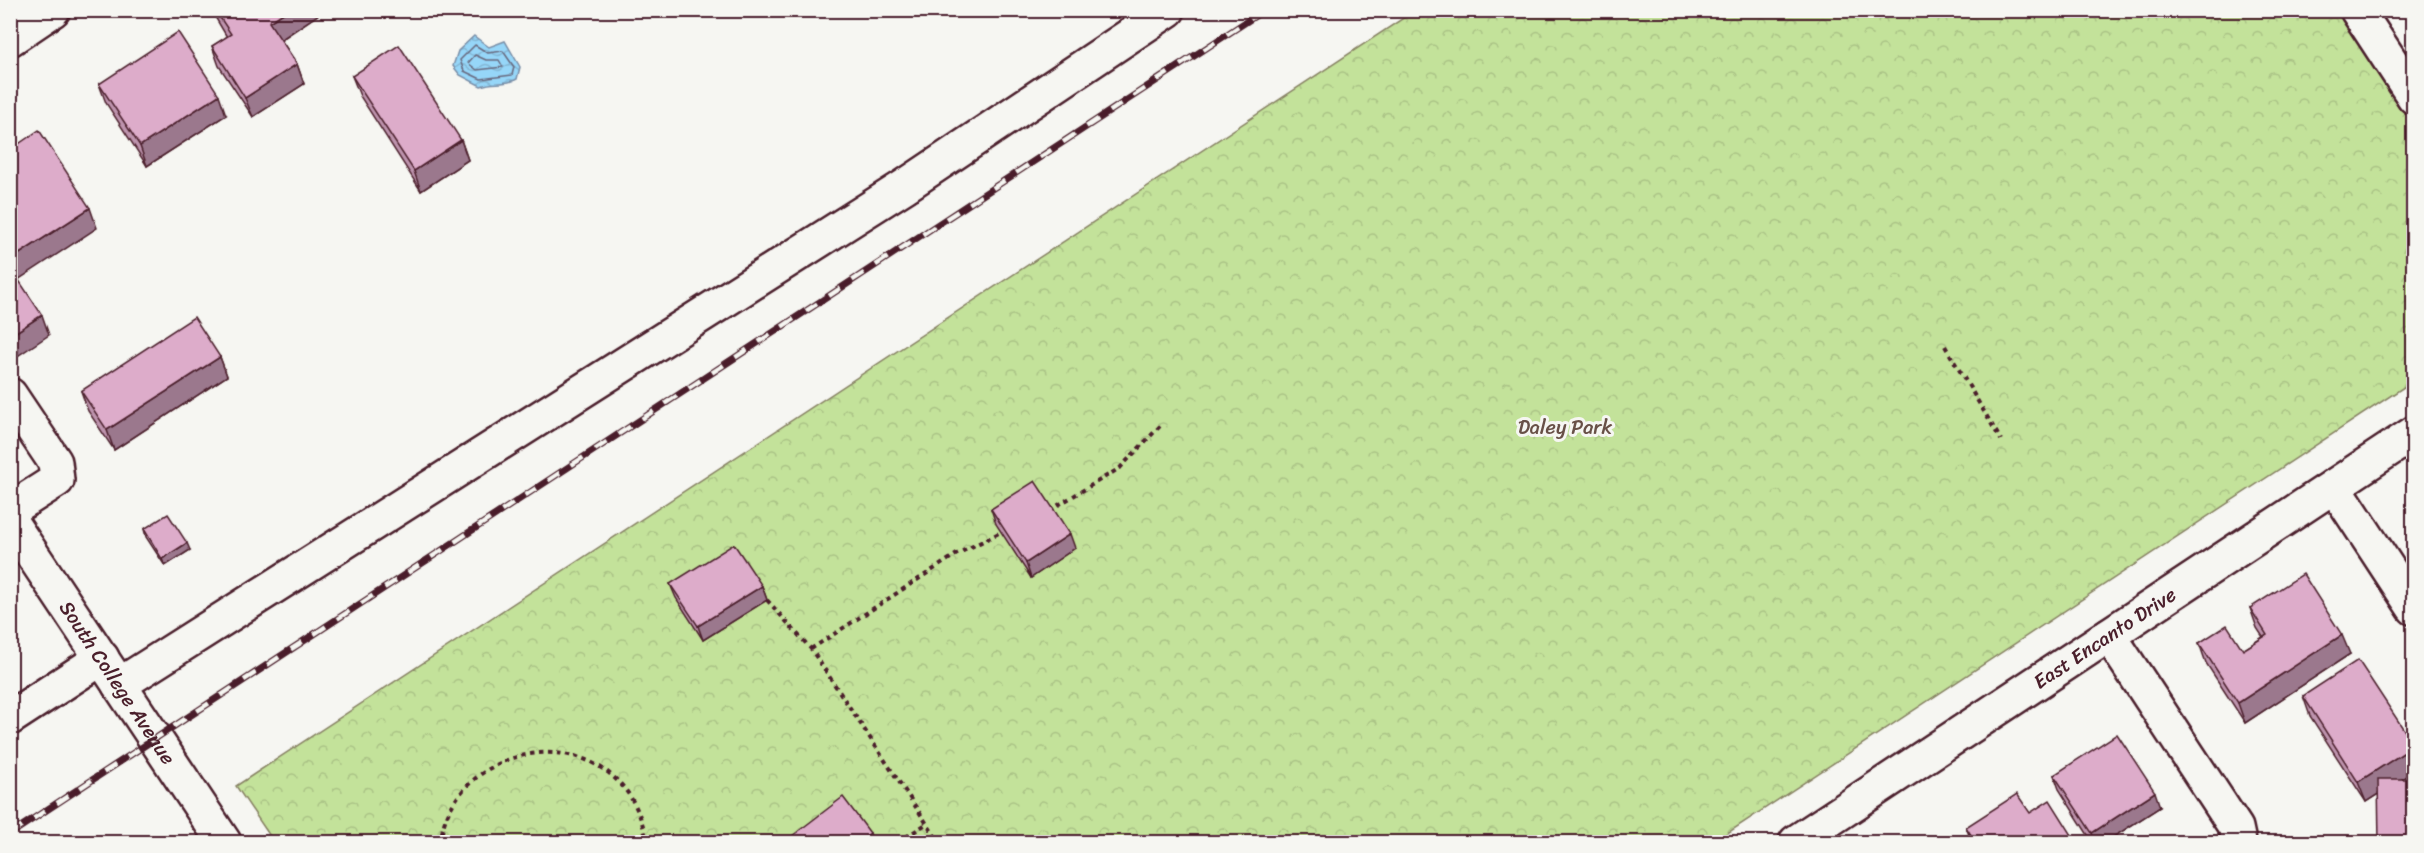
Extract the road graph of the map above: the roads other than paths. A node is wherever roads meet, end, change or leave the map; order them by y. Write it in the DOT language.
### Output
graph roads {
  1 [pos="52,10"];
  2 [pos="1168,10"];
  3 [pos="2356,10"];
  4 [pos="10,39"];
  5 [pos="2414,97"];
  6 [pos="10,395"];
  7 [pos="2414,433"];
  8 [pos="2334,486"];
  9 [pos="10,510"];
  10 [pos="10,521"];
  11 [pos="2414,608"];
  12 [pos="2109,635"];
  13 [pos="102,658"];
  14 [pos="119,685"];
  15 [pos="10,718"];
  16 [pos="224,843"];
  17 [pos="1796,843"];
  18 [pos="2239,843"];
  1 -- 4 [label="street"];
  2 -- 14 [label="street"];
  3 -- 5 [label="street"];
  6 -- 9 [label="street"];
  7 -- 8 [label="street, East Encanto Drive"];
  8 -- 11 [label="street"];
  8 -- 12 [label="street, East Encanto Drive"];
  10 -- 13 [label="street, South College Avenue"];
  12 -- 17 [label="street, East Encanto Drive"];
  12 -- 18 [label="street"];
  13 -- 14 [label="street, South College Avenue"];
  13 -- 15 [label="street"];
  14 -- 16 [label="street, South College Avenue"];
}
